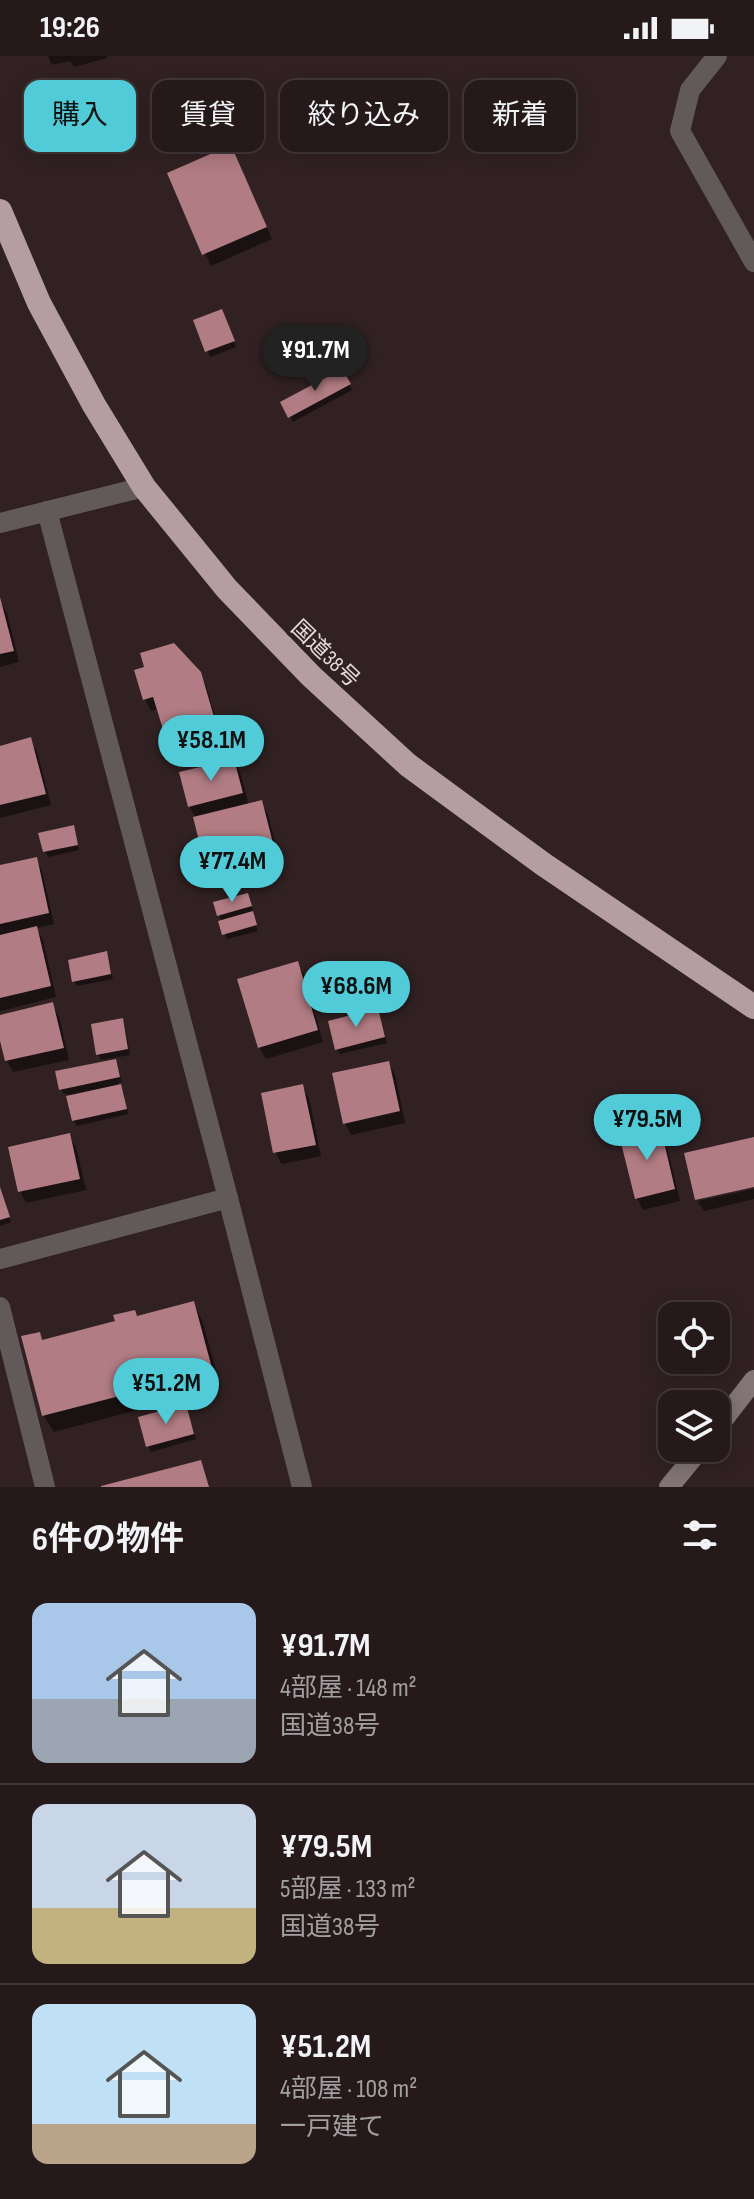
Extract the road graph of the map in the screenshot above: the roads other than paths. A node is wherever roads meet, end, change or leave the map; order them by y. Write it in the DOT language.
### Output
graph roads {
  1 [pos="717,56"];
  2 [pos="0,211"];
  3 [pos="754,262"];
  4 [pos="144,487"];
  5 [pos="47,511"];
  6 [pos="0,523"];
  7 [pos="754,1007"];
  8 [pos="228,1198"];
  9 [pos="0,1259"];
  10 [pos="0,1307"];
  11 [pos="754,1380"];
  12 [pos="730,1411"];
  13 [pos="690,1462"];
  14 [pos="45,1487"];
  15 [pos="302,1487"];
  16 [pos="669,1487"];
  1 -- 3 [label="street"];
  2 -- 4 [label="highway, 国道38号"];
  4 -- 5 [label="street"];
  4 -- 7 [label="highway, 国道38号"];
  5 -- 6 [label="street"];
  5 -- 8 [label="street"];
  8 -- 9 [label="street"];
  8 -- 15 [label="street"];
  10 -- 14 [label="street"];
  11 -- 12 [label="main road"];
  13 -- 16 [label="main road"];
}
